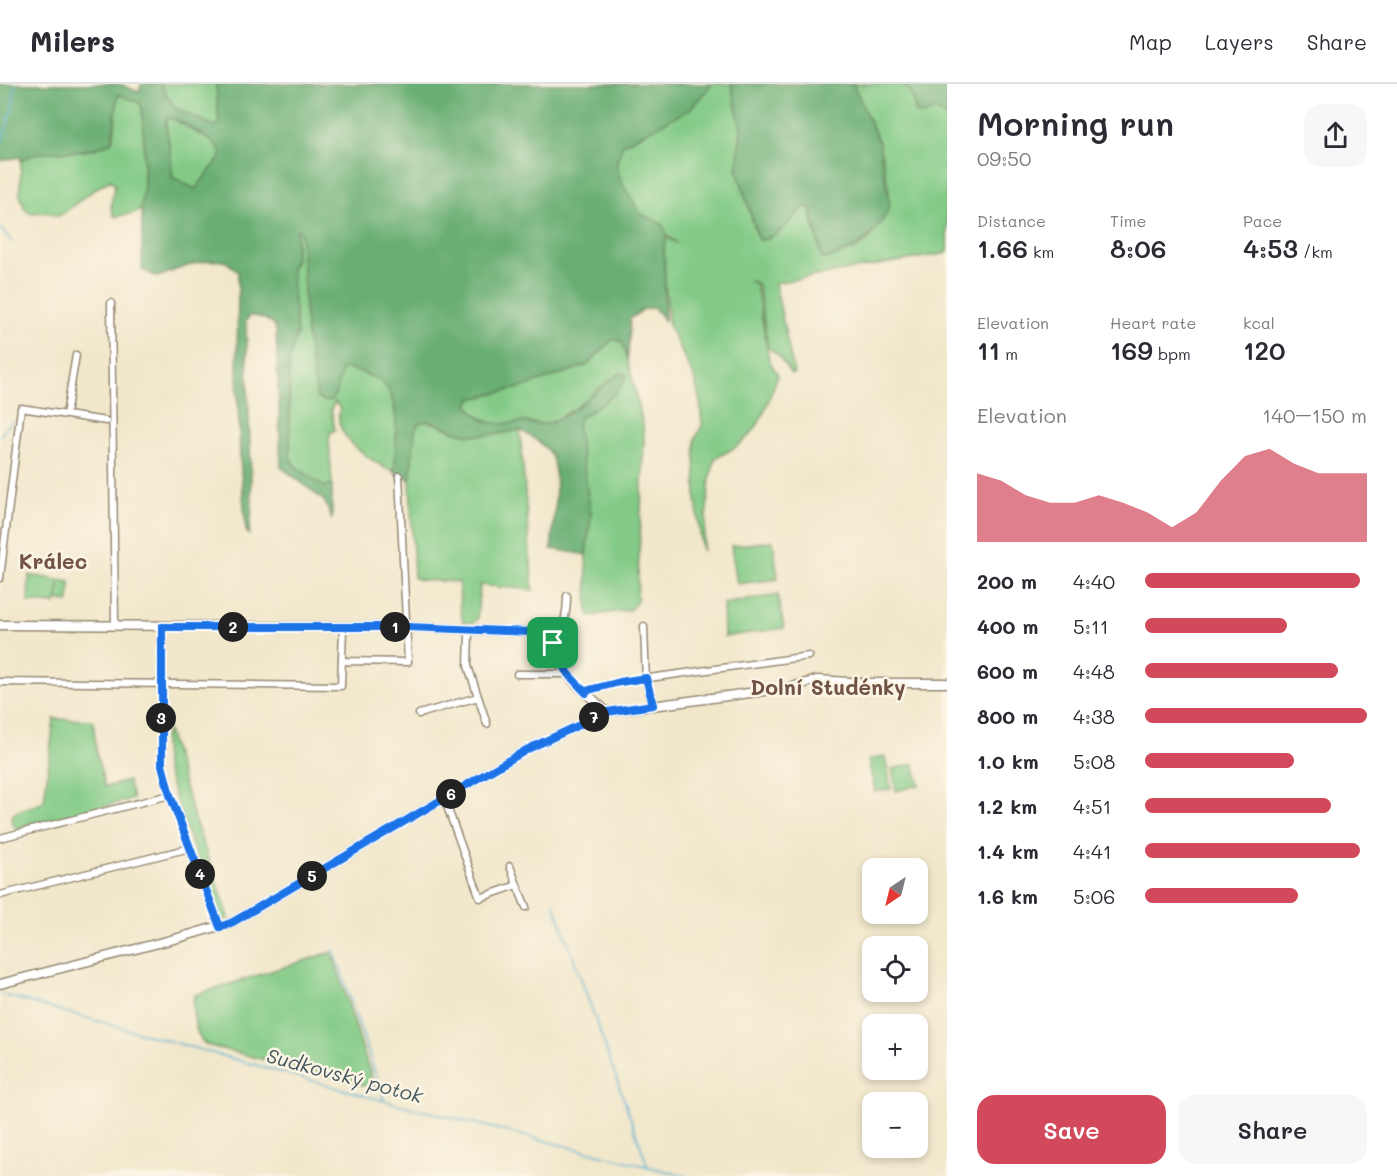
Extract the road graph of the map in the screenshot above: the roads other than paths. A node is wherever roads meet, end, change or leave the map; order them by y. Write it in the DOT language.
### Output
graph roads {
  1 [pos="111,303"];
  2 [pos="76,354"];
  3 [pos="66,415"];
  4 [pos="106,422"];
  5 [pos="399,476"];
  6 [pos="2,550"];
  7 [pos="0,578"];
  8 [pos="567,596"];
  9 [pos="0,625"];
  10 [pos="115,625"];
  11 [pos="644,626"];
  12 [pos="162,627"];
  13 [pos="408,627"];
  14 [pos="343,628"];
  15 [pos="469,631"];
  16 [pos="553,643"];
  17 [pos="809,656"];
  18 [pos="343,661"];
  19 [pos="517,674"];
  20 [pos="568,674"];
  21 [pos="646,678"];
  22 [pos="0,682"];
  23 [pos="947,683"];
  24 [pos="162,684"];
  25 [pos="586,693"];
  26 [pos="477,697"];
  27 [pos="653,705"];
  28 [pos="607,712"];
  29 [pos="419,714"];
  30 [pos="487,724"];
  31 [pos="170,795"];
  32 [pos="444,798"];
  33 [pos="0,838"];
  34 [pos="190,848"];
  35 [pos="510,866"];
  36 [pos="518,885"];
  37 [pos="0,895"];
  38 [pos="526,907"];
  39 [pos="220,927"];
  40 [pos="0,984"];
  1 -- 10 [label="street"];
  2 -- 3 [label="street"];
  3 -- 4 [label="street"];
  3 -- 6 [label="street"];
  5 -- 13 [label="street"];
  6 -- 7 [label="street"];
  8 -- 16 [label="street"];
  9 -- 10 [label="street"];
  10 -- 12 [label="street"];
  11 -- 21 [label="street"];
  12 -- 14 [label="street"];
  12 -- 24 [label="street"];
  13 -- 14 [label="street"];
  13 -- 15 [label="street"];
  13 -- 18 [label="street"];
  14 -- 18 [label="street"];
  15 -- 16 [label="street"];
  15 -- 26 [label="street"];
  16 -- 20 [label="street"];
  17 -- 21 [label="street"];
  18 -- 24 [label="street"];
  19 -- 20 [label="street"];
  20 -- 25 [label="street"];
  21 -- 25 [label="street"];
  21 -- 27 [label="street"];
  22 -- 24 [label="street"];
  23 -- 27 [label="street"];
  24 -- 31 [label="street"];
  25 -- 28 [label="street"];
  26 -- 29 [label="street"];
  26 -- 30 [label="street"];
  27 -- 28 [label="street"];
  28 -- 32 [label="street"];
  31 -- 33 [label="street"];
  31 -- 34 [label="street"];
  32 -- 36 [label="street"];
  32 -- 39 [label="street"];
  34 -- 37 [label="street"];
  34 -- 39 [label="street"];
  35 -- 36 [label="street"];
  36 -- 38 [label="street"];
  39 -- 40 [label="street"];
}
